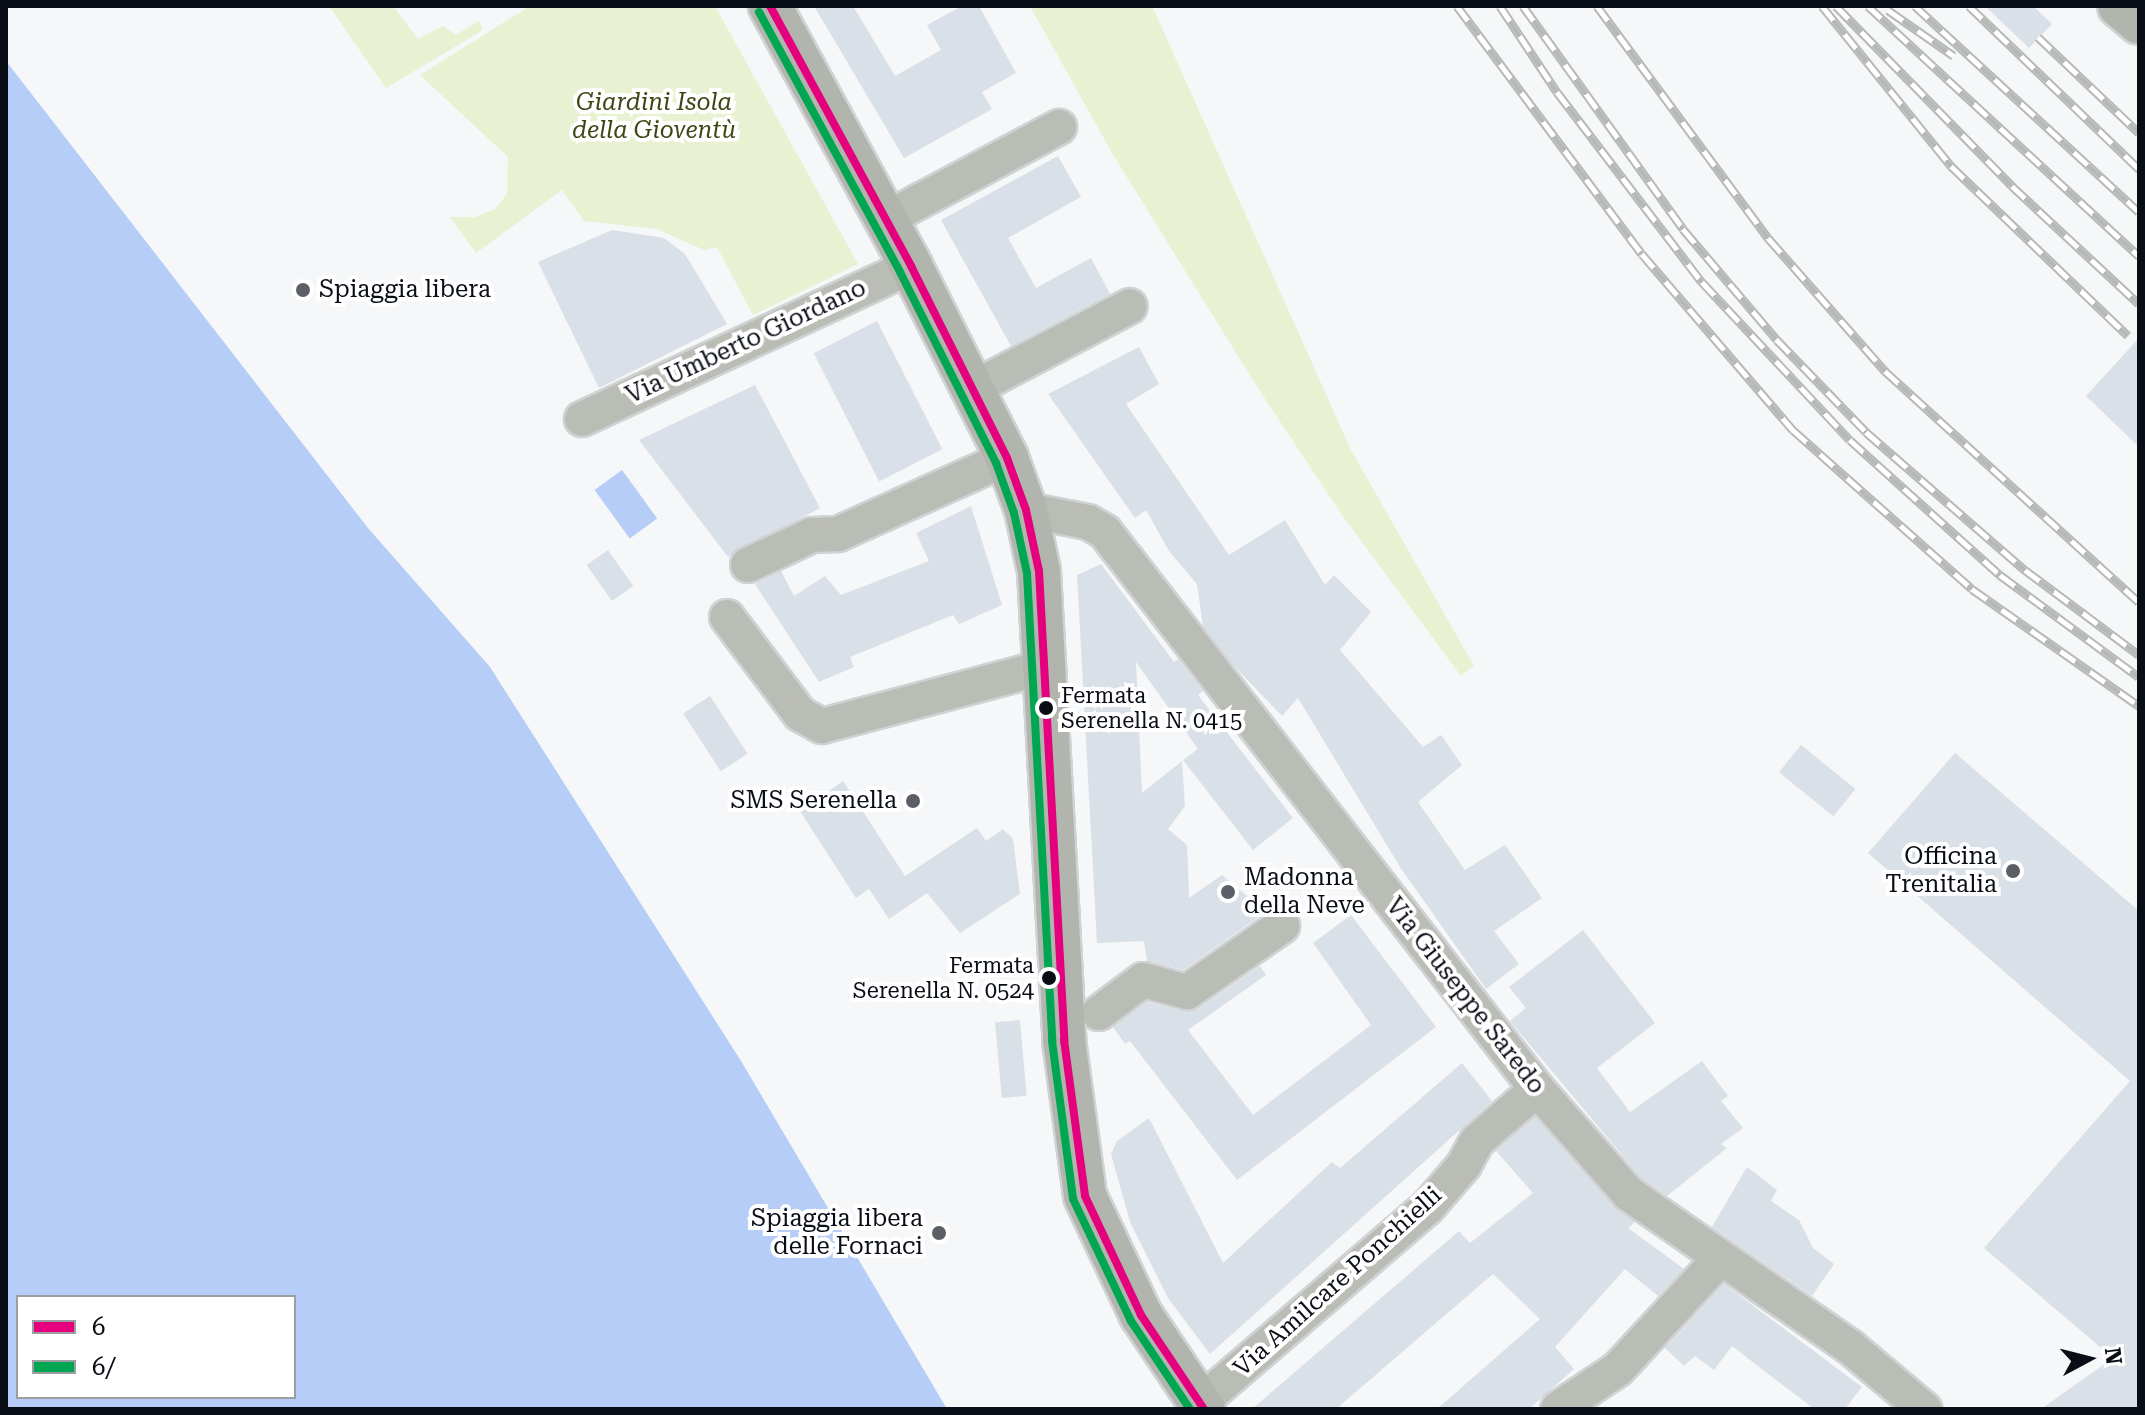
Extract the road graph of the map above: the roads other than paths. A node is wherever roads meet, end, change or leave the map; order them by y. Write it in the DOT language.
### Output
graph roads {
  1 [pos="770,6"];
  2 [pos="2119,6"];
  3 [pos="2139,23"];
  4 [pos="1059,127"];
  5 [pos="886,219"];
  6 [pos="911,266"];
  7 [pos="1130,306"];
  8 [pos="972,389"];
  9 [pos="582,419"];
  10 [pos="1007,458"];
  11 [pos="1026,510"];
  12 [pos="748,565"];
  13 [pos="727,617"];
  14 [pos="1045,667"];
  15 [pos="1282,926"];
  16 [pos="1099,1013"];
  17 [pos="1537,1089"];
  18 [pos="1719,1260"];
  19 [pos="1202,1406"];
  20 [pos="1558,1409"];
  21 [pos="1924,1409"];
  1 -- 5 [label="main road"];
  2 -- 3 [label="main road"];
  4 -- 5 [label="street"];
  5 -- 6 [label="main road"];
  6 -- 8 [label="main road"];
  6 -- 9 [label="street, Via Umberto Giordano"];
  7 -- 8 [label="street"];
  8 -- 10 [label="main road"];
  10 -- 11 [label="main road"];
  10 -- 12 [label="street"];
  11 -- 14 [label="main road"];
  11 -- 17 [label="street, Via Giuseppe Saredo"];
  13 -- 14 [label="street"];
  14 -- 19 [label="main road"];
  15 -- 16 [label="street"];
  17 -- 18 [label="street, Via Giuseppe Saredo"];
  17 -- 19 [label="street, Via Amilcare Ponchielli"];
  18 -- 20 [label="street"];
  18 -- 21 [label="street, Via Giuseppe Saredo"];
}
